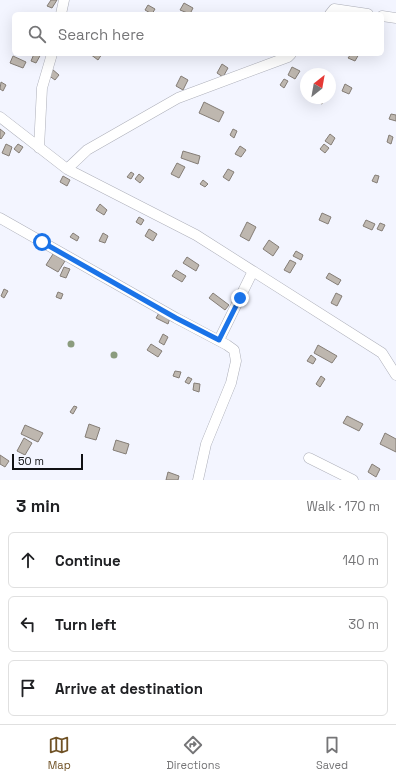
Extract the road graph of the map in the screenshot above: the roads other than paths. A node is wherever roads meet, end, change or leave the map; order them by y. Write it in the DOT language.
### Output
graph roads {
  1 [pos="64,0"];
  2 [pos="61,12"];
  3 [pos="332,12"];
  4 [pos="354,12"];
  5 [pos="384,16"];
  6 [pos="396,18"];
  7 [pos="51,56"];
  8 [pos="289,56"];
  9 [pos="0,117"];
  10 [pos="39,148"];
  11 [pos="68,169"];
  12 [pos="0,218"];
  13 [pos="253,271"];
  14 [pos="219,340"];
  15 [pos="396,375"];
  16 [pos="309,458"];
  17 [pos="198,480"];
  18 [pos="353,480"];
  1 -- 2 [label="street"];
  3 -- 4 [label="street"];
  5 -- 6 [label="street"];
  7 -- 10 [label="street"];
  8 -- 11 [label="street"];
  9 -- 10 [label="street"];
  10 -- 11 [label="street"];
  11 -- 13 [label="street"];
  12 -- 14 [label="street"];
  13 -- 14 [label="street"];
  13 -- 15 [label="street"];
  14 -- 17 [label="street"];
  16 -- 18 [label="street"];
}
